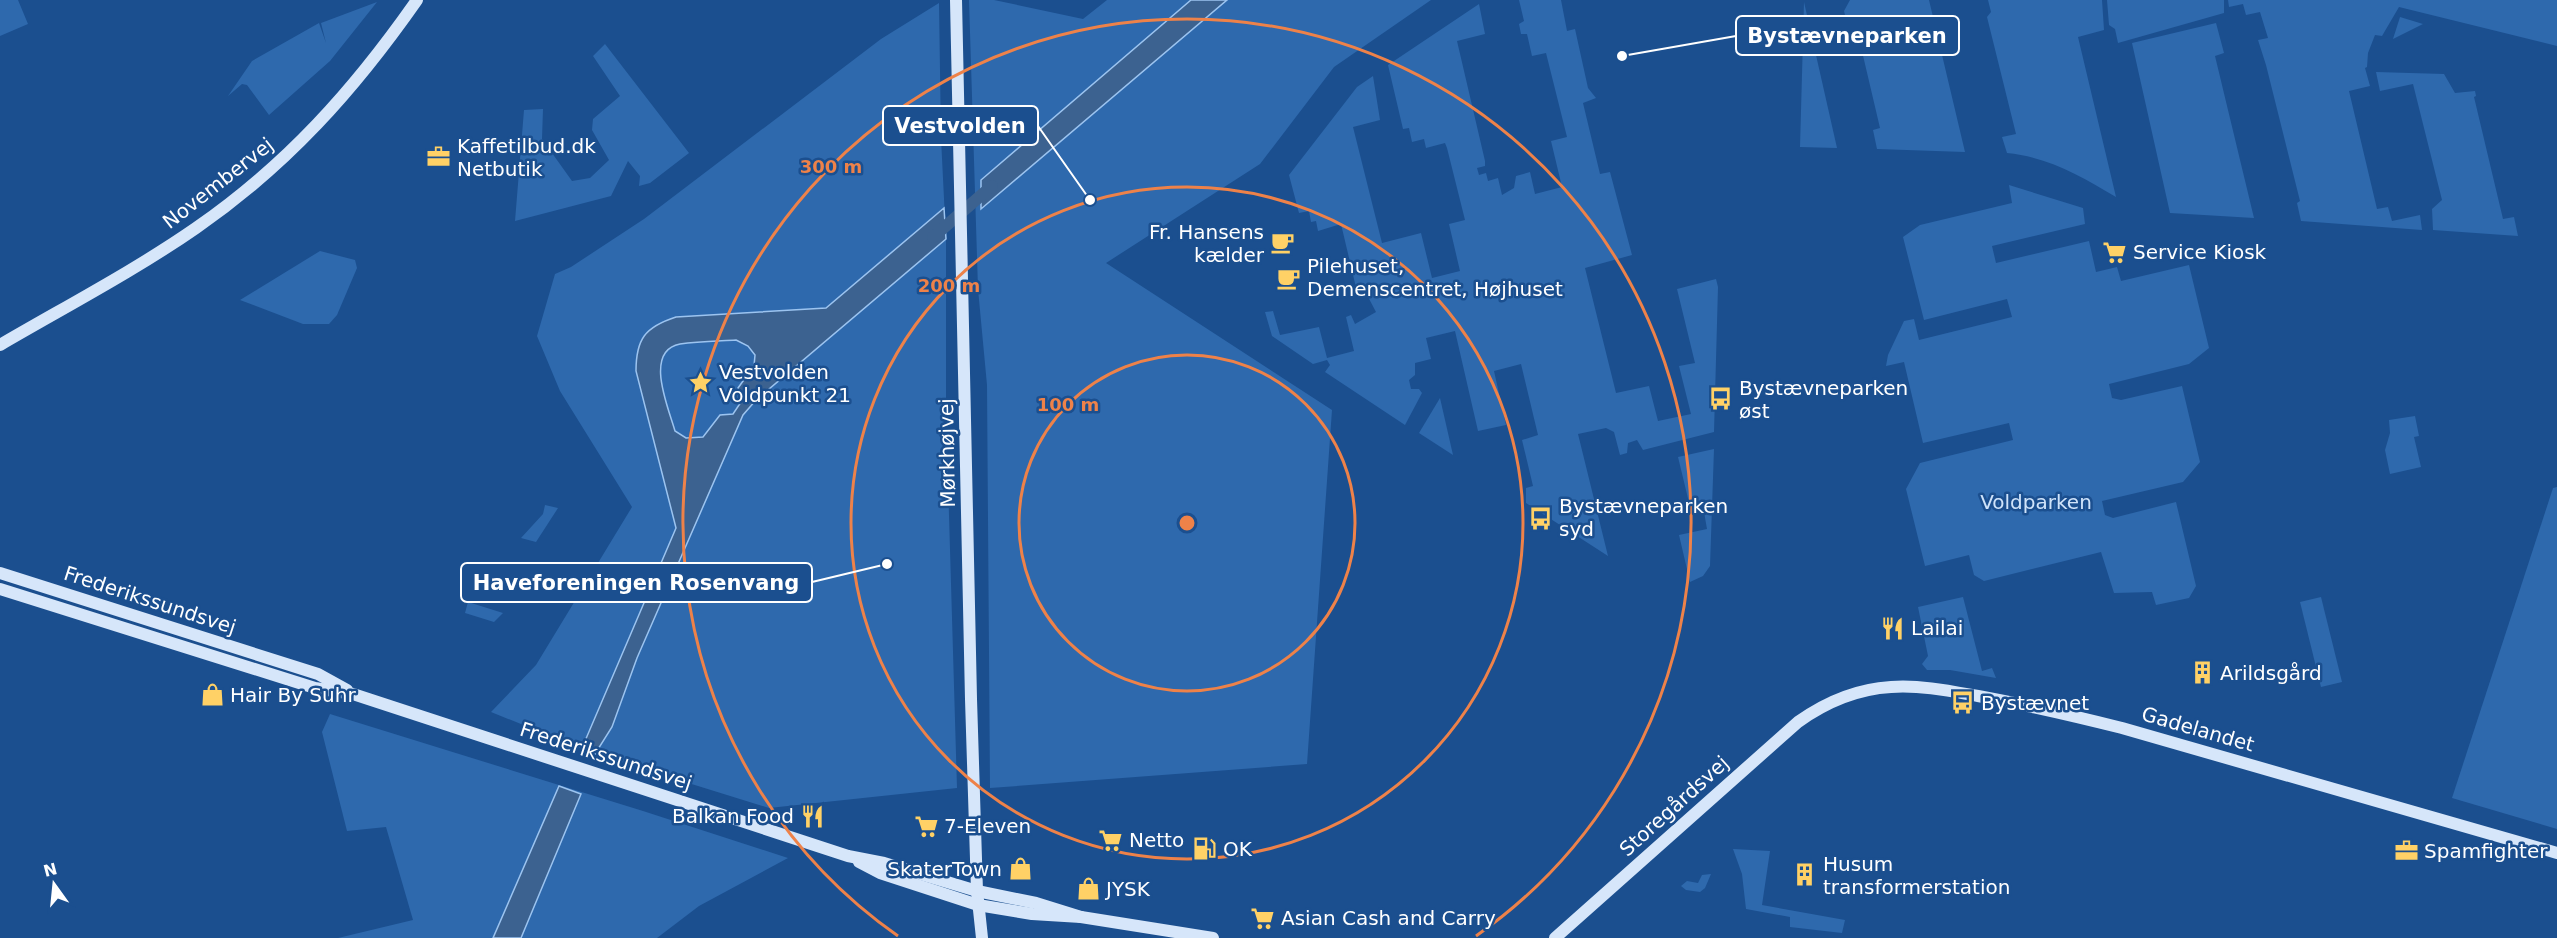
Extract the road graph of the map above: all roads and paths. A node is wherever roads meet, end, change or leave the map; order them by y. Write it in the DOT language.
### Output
graph roads {
  1 [pos="417,0"];
  2 [pos="956,0"];
  3 [pos="0,345"];
  4 [pos="0,573"];
  5 [pos="0,589"];
  6 [pos="353,694"];
  7 [pos="1822,705"];
  8 [pos="2557,853"];
  9 [pos="848,856"];
  10 [pos="977,891"];
  11 [pos="978,905"];
  12 [pos="1081,917"];
  13 [pos="982,938"];
  14 [pos="1214,938"];
  15 [pos="1554,938"];
  1 -- 3 [label="street, Novembervej"];
  2 -- 10 [label="street, Mørkhøjvej"];
  4 -- 6 [label="street, Frederikssundsvej"];
  5 -- 6 [label="street, Frederikssundsvej"];
  6 -- 9 [label="street, Frederikssundsvej"];
  7 -- 8 [label="street, Gadelandet"];
  7 -- 15 [label="street, Storegårdsvej"];
  9 -- 10 [label="street, Frederikssundsvej"];
  9 -- 11 [label="street, Frederikssundsvej"];
  10 -- 11 [label="street, Mørkhøjvej"];
  10 -- 12 [label="street, Frederikssundsvej"];
  11 -- 12 [label="street, Frederikssundsvej"];
  11 -- 13 [label="street, Mørkhøjvej"];
  12 -- 14 [label="street, Frederikssundsvej"];
}
